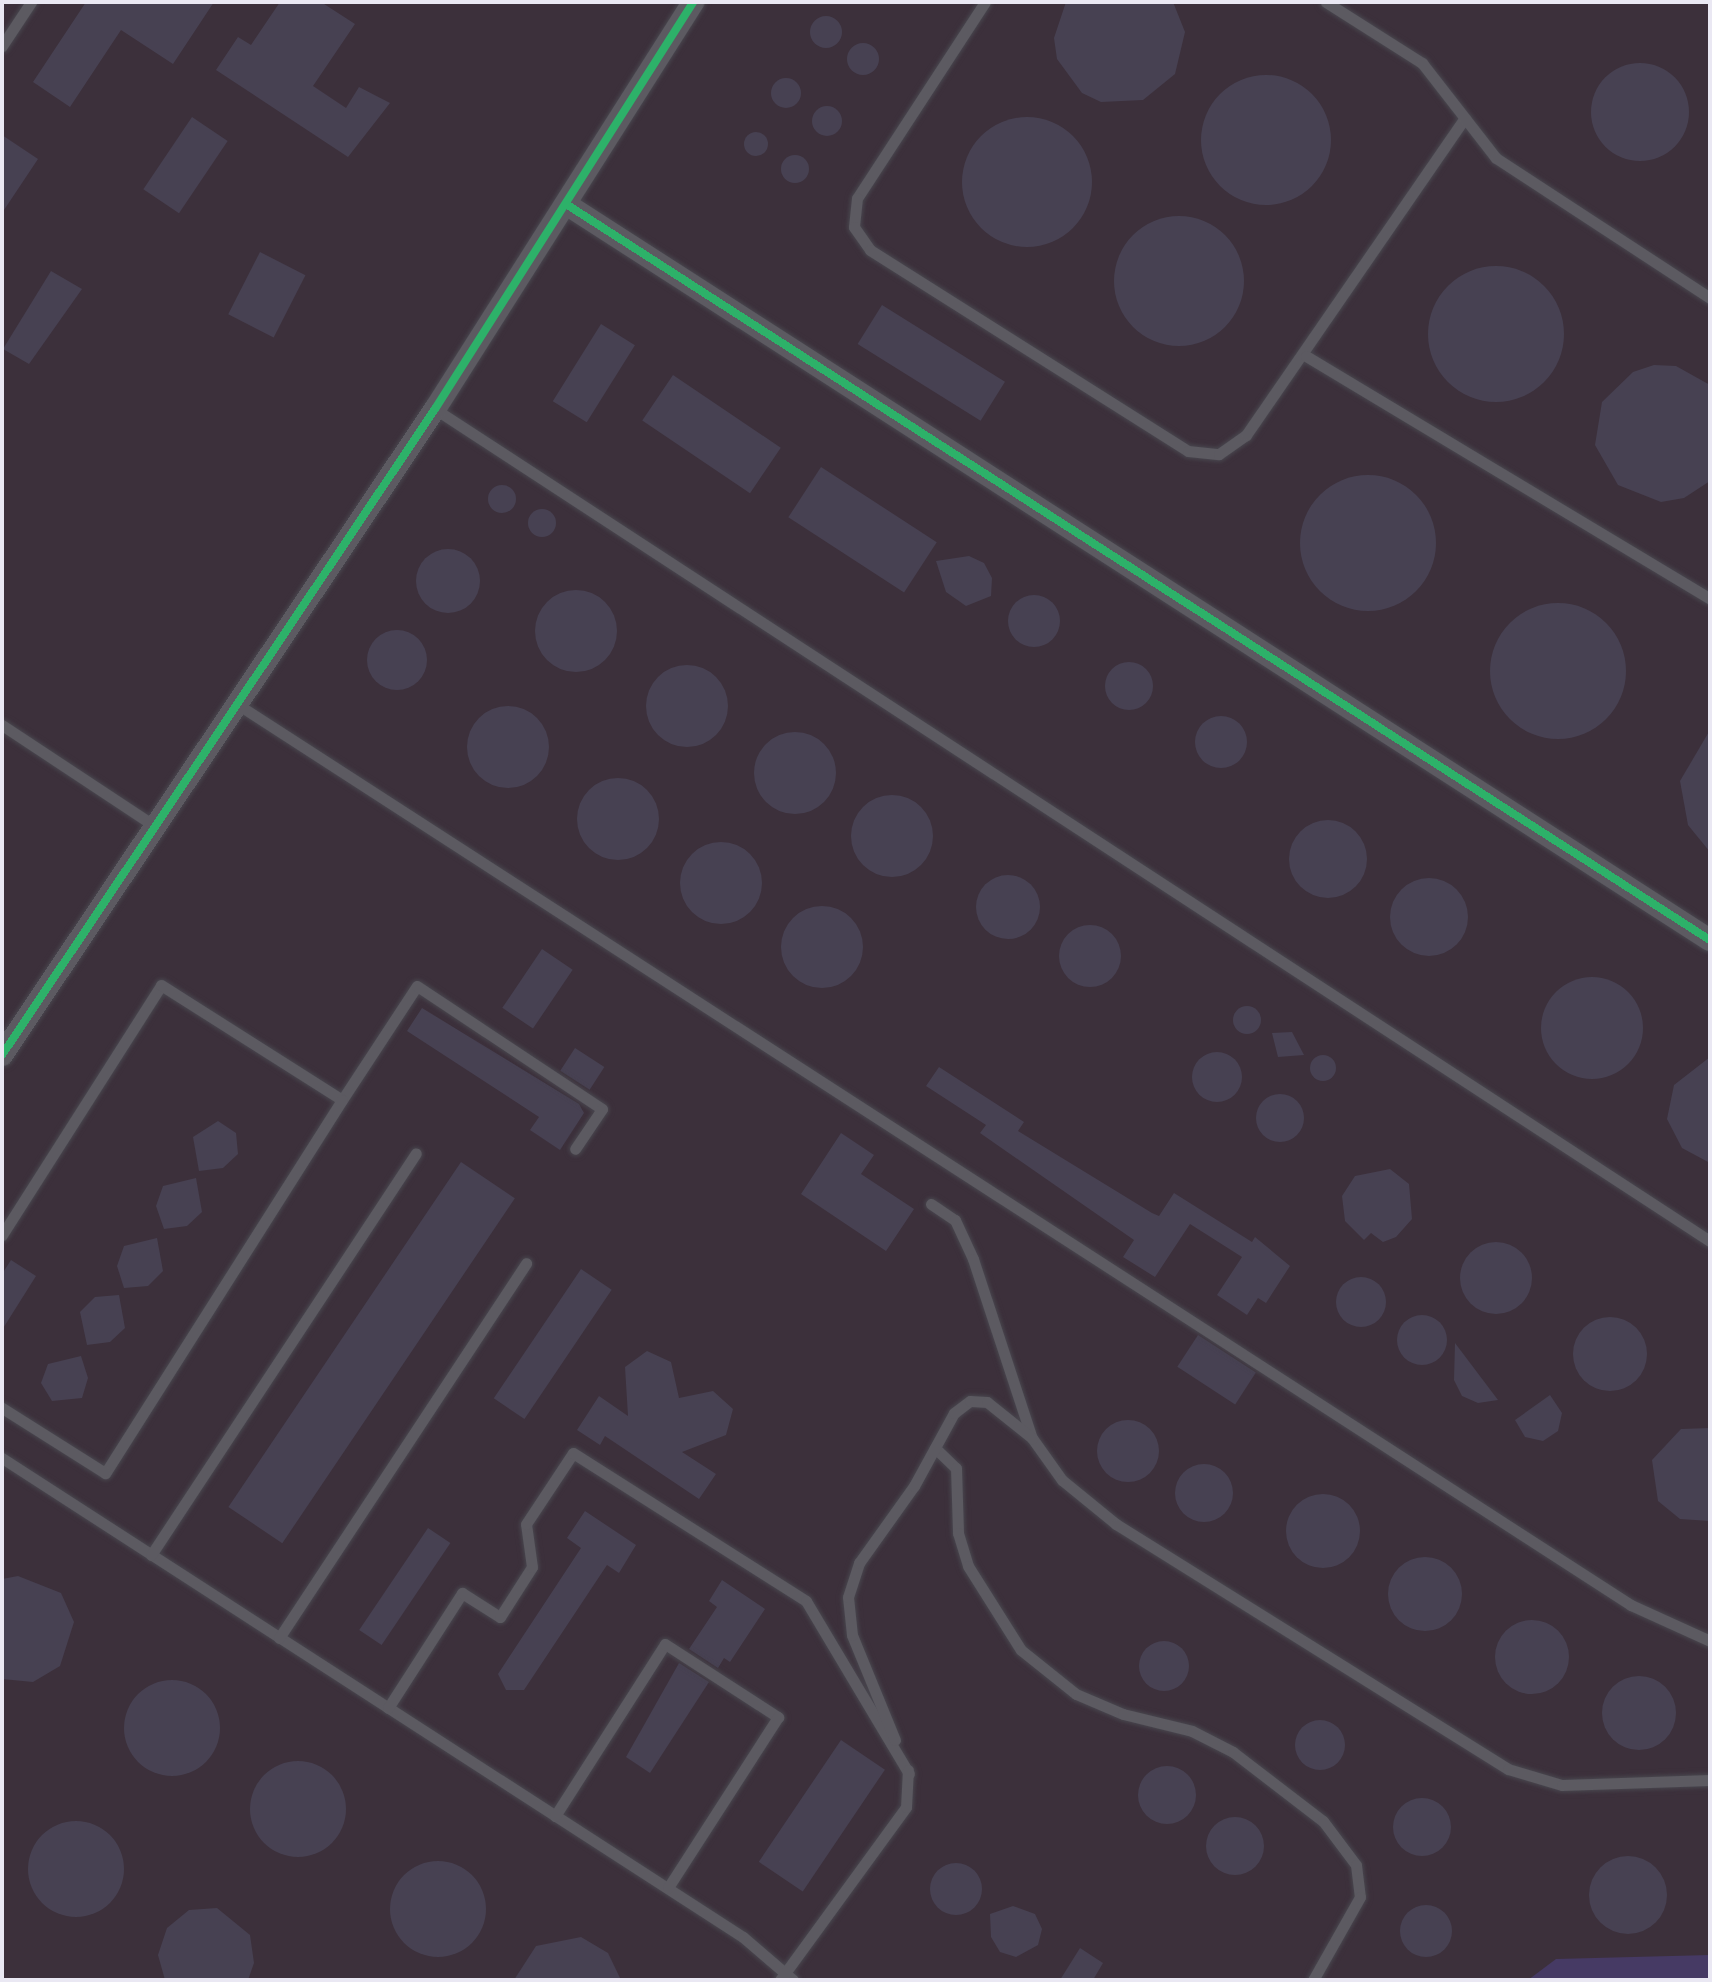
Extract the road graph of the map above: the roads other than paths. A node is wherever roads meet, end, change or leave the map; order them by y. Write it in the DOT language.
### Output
graph roads {
  1 [pos="31,2"];
  2 [pos="693,2"];
  3 [pos="985,2"];
  4 [pos="1326,2"];
  5 [pos="2,46"];
  6 [pos="1465,118"];
  7 [pos="566,204"];
  8 [pos="1710,298"];
  9 [pos="1306,356"];
  10 [pos="435,409"];
  11 [pos="1710,599"];
  12 [pos="235,703"];
  13 [pos="2,725"];
  14 [pos="153,825"];
  15 [pos="1710,940"];
  16 [pos="2,1055"];
  17 [pos="342,1100"];
  18 [pos="575,1149"];
  19 [pos="416,1153"];
  20 [pos="931,1204"];
  21 [pos="2,1235"];
  22 [pos="1710,1241"];
  23 [pos="526,1263"];
  24 [pos="2,1408"];
  25 [pos="1032,1438"];
  26 [pos="935,1448"];
  27 [pos="2,1458"];
  28 [pos="151,1555"];
  29 [pos="279,1638"];
  30 [pos="1710,1641"];
  31 [pos="388,1708"];
  32 [pos="909,1774"];
  33 [pos="1710,1780"];
  34 [pos="555,1816"];
  35 [pos="668,1888"];
  36 [pos="786,1978"];
  37 [pos="1313,1980"];
  1 -- 5 [label="lane"];
  2 -- 7 [label="street"];
  3 -- 9 [label="lane"];
  4 -- 6 [label="lane"];
  6 -- 8 [label="lane"];
  6 -- 9 [label="lane"];
  7 -- 10 [label="street"];
  7 -- 15 [label="street"];
  9 -- 11 [label="lane"];
  10 -- 12 [label="street"];
  10 -- 22 [label="lane"];
  12 -- 14 [label="street"];
  12 -- 30 [label="lane"];
  13 -- 14 [label="lane"];
  14 -- 16 [label="street"];
  17 -- 18 [label="lane"];
  17 -- 21 [label="lane"];
  17 -- 24 [label="lane"];
  19 -- 28 [label="lane"];
  20 -- 25 [label="lane"];
  23 -- 29 [label="lane"];
  25 -- 26 [label="lane"];
  25 -- 33 [label="lane"];
  26 -- 32 [label="lane"];
  26 -- 37 [label="lane"];
  27 -- 28 [label="lane"];
  28 -- 29 [label="lane"];
  29 -- 31 [label="lane"];
  31 -- 32 [label="lane"];
  31 -- 34 [label="lane"];
  32 -- 36 [label="lane"];
  34 -- 35 [label="lane"];
  34 -- 35 [label="lane"];
  35 -- 36 [label="lane"];
}
